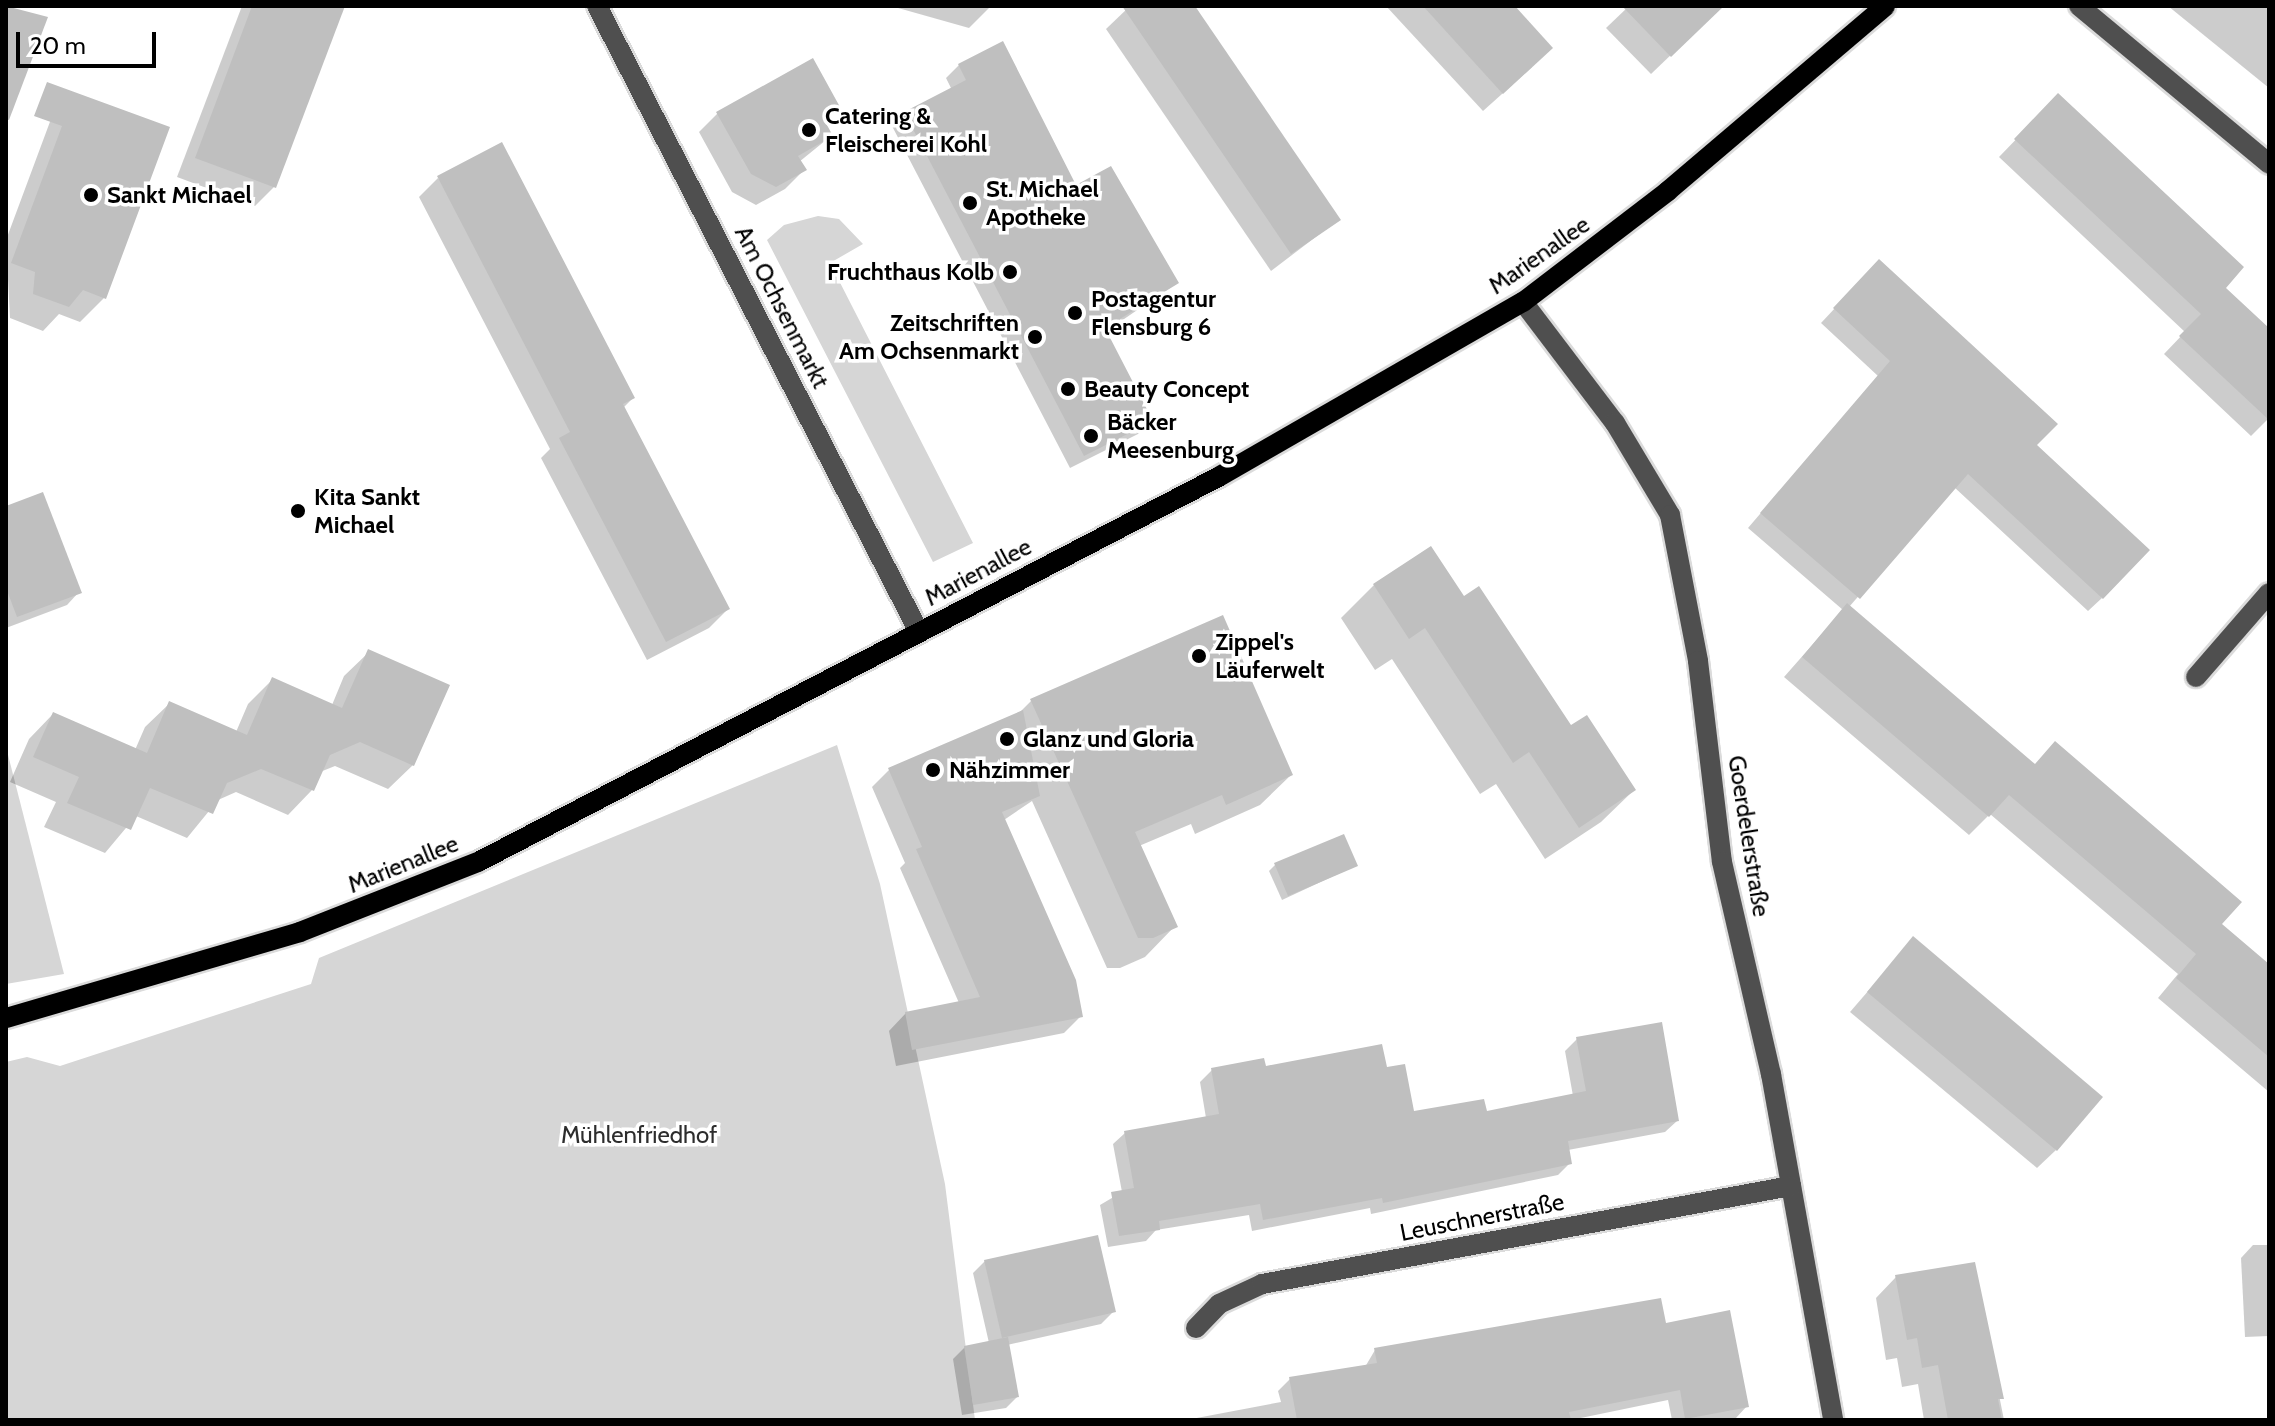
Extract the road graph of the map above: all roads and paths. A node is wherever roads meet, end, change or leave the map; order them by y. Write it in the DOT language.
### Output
graph roads {
  1 [pos="597,6"];
  2 [pos="1885,6"];
  3 [pos="2079,6"];
  4 [pos="2269,164"];
  5 [pos="1523,302"];
  6 [pos="2269,593"];
  7 [pos="919,632"];
  8 [pos="2196,677"];
  9 [pos="6,1018"];
  10 [pos="1791,1186"];
  11 [pos="1196,1328"];
  12 [pos="1833,1420"];
  1 -- 7 [label="street, Am Ochsenmarkt"];
  2 -- 5 [label="main road, Marienallee"];
  3 -- 4 [label="street"];
  5 -- 7 [label="main road, Marienallee"];
  5 -- 10 [label="street, Goerdelerstraße"];
  6 -- 8 [label="street"];
  7 -- 9 [label="main road, Marienallee"];
  10 -- 11 [label="street, Leuschnerstraße"];
  10 -- 12 [label="street, Goerdelerstraße"];
}
